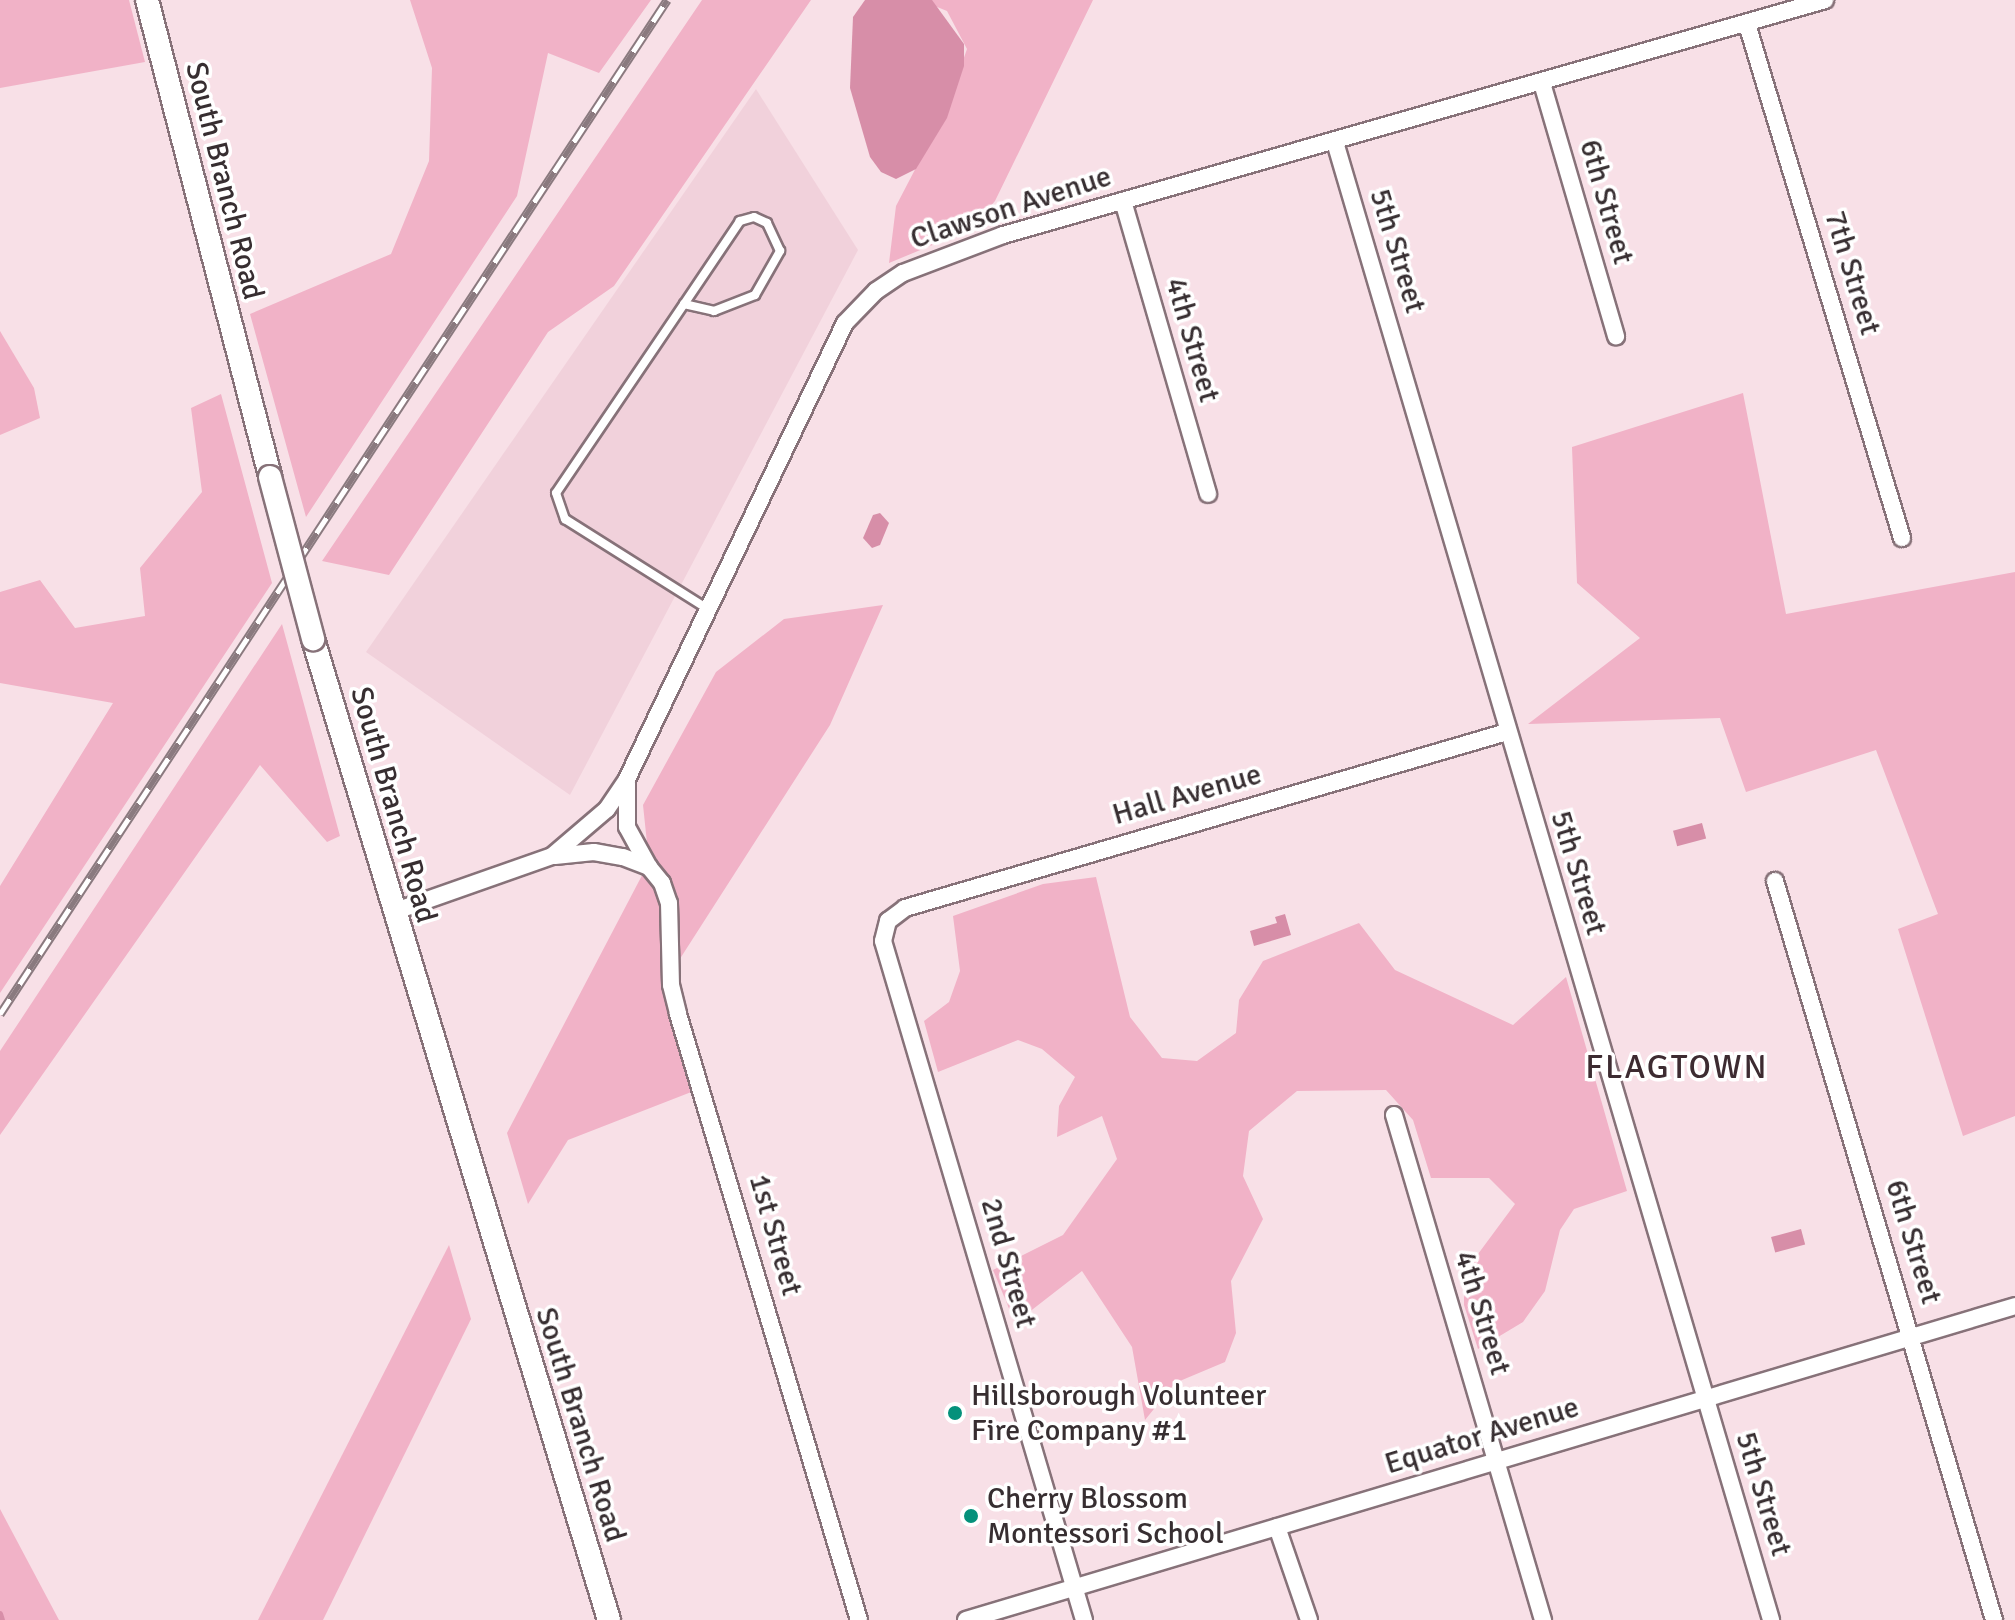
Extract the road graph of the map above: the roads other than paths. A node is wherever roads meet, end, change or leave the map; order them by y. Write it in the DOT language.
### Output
graph roads {
  1 [pos="147,0"];
  2 [pos="1825,0"];
  3 [pos="1747,24"];
  4 [pos="1542,83"];
  5 [pos="1335,142"];
  6 [pos="1123,201"];
  7 [pos="684,304"];
  8 [pos="1616,336"];
  9 [pos="1208,494"];
  10 [pos="1902,538"];
  11 [pos="708,609"];
  12 [pos="1507,732"];
  13 [pos="627,779"];
  14 [pos="552,856"];
  15 [pos="649,867"];
  16 [pos="1775,881"];
  17 [pos="393,912"];
  18 [pos="888,921"];
  19 [pos="1394,1115"];
  20 [pos="2015,1306"];
  21 [pos="1912,1336"];
  22 [pos="1704,1399"];
  23 [pos="1497,1460"];
  24 [pos="1277,1527"];
  25 [pos="1075,1588"];
  26 [pos="609,1620"];
  27 [pos="859,1620"];
  28 [pos="966,1620"];
  29 [pos="1084,1620"];
  30 [pos="1309,1620"];
  31 [pos="1543,1620"];
  32 [pos="1771,1620"];
  33 [pos="1994,1620"];
  1 -- 17 [label="street, South Branch Road, bridge"];
  2 -- 3 [label="street, Clawson Avenue"];
  3 -- 4 [label="street, Clawson Avenue"];
  3 -- 10 [label="street, 7th Street"];
  4 -- 5 [label="street, Clawson Avenue"];
  4 -- 8 [label="street, 6th Street"];
  5 -- 6 [label="street, Clawson Avenue"];
  5 -- 12 [label="street, 5th Street"];
  6 -- 9 [label="street, 4th Street"];
  6 -- 11 [label="street, Clawson Avenue"];
  7 -- 7 [label="lane"];
  7 -- 11 [label="lane"];
  11 -- 13 [label="street, Clawson Avenue"];
  12 -- 18 [label="street, Hall Avenue"];
  12 -- 22 [label="street, 5th Street"];
  13 -- 14 [label="street, Clawson Avenue"];
  13 -- 15 [label="street, 1st Street"];
  14 -- 15 [label="street"];
  14 -- 17 [label="street, Clawson Avenue"];
  15 -- 27 [label="street, 1st Street"];
  16 -- 21 [label="street, 6th Street"];
  17 -- 26 [label="street, South Branch Road"];
  18 -- 25 [label="street, 2nd Street"];
  19 -- 23 [label="street, 4th Street"];
  20 -- 21 [label="street, Equator Avenue"];
  21 -- 22 [label="street, Equator Avenue"];
  21 -- 33 [label="street, 6th Street"];
  22 -- 23 [label="street, Equator Avenue"];
  22 -- 32 [label="street, 5th Street"];
  23 -- 24 [label="street, Equator Avenue"];
  23 -- 31 [label="street, 4th Street"];
  24 -- 25 [label="street, Equator Avenue"];
  24 -- 30 [label="street"];
  25 -- 28 [label="street, Equator Avenue"];
  25 -- 29 [label="street, 2nd Street"];
}
